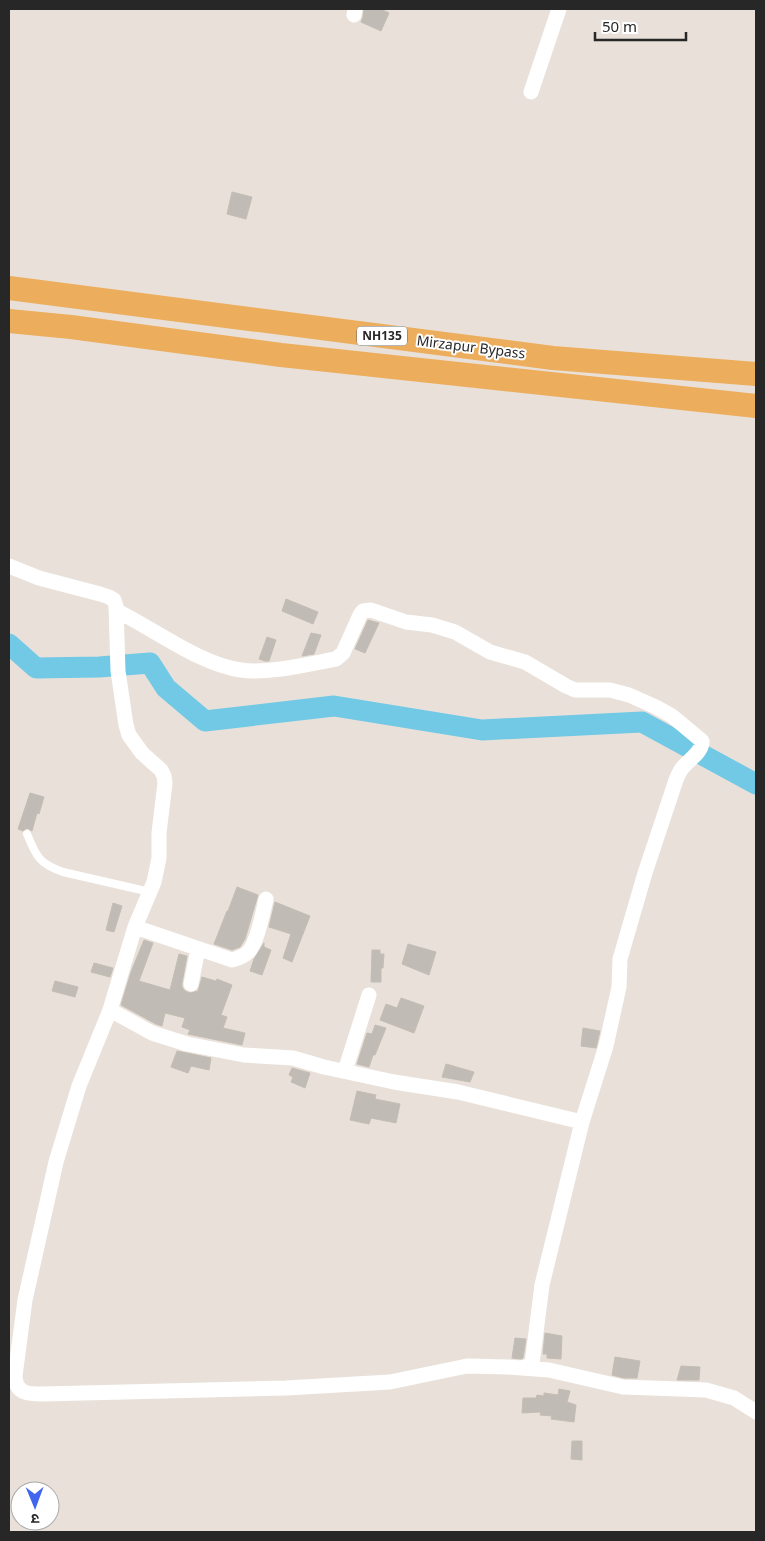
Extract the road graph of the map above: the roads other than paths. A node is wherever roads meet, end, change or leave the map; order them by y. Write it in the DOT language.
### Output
graph roads {
  1 [pos="559,9"];
  2 [pos="531,92"];
  3 [pos="9,288"];
  4 [pos="9,321"];
  5 [pos="756,374"];
  6 [pos="756,406"];
  7 [pos="9,566"];
  8 [pos="117,611"];
  9 [pos="26,834"];
  10 [pos="150,892"];
  11 [pos="266,899"];
  12 [pos="135,927"];
  13 [pos="198,949"];
  14 [pos="191,984"];
  15 [pos="369,995"];
  16 [pos="110,1010"];
  17 [pos="345,1071"];
  18 [pos="582,1122"];
  19 [pos="523,1368"];
  20 [pos="13,1389"];
  21 [pos="756,1412"];
  1 -- 2 [label="street"];
  3 -- 5 [label="highway, Mirzapur Bypass / NH135"];
  4 -- 6 [label="highway, NH135"];
  7 -- 8 [label="street"];
  8 -- 10 [label="street"];
  8 -- 18 [label="street"];
  9 -- 10 [label="lane"];
  10 -- 12 [label="street"];
  11 -- 13 [label="street"];
  12 -- 13 [label="street"];
  12 -- 16 [label="street"];
  13 -- 14 [label="street"];
  15 -- 17 [label="street"];
  16 -- 17 [label="street"];
  16 -- 20 [label="street"];
  17 -- 18 [label="street"];
  18 -- 19 [label="street"];
  19 -- 20 [label="street"];
  19 -- 21 [label="street"];
}
